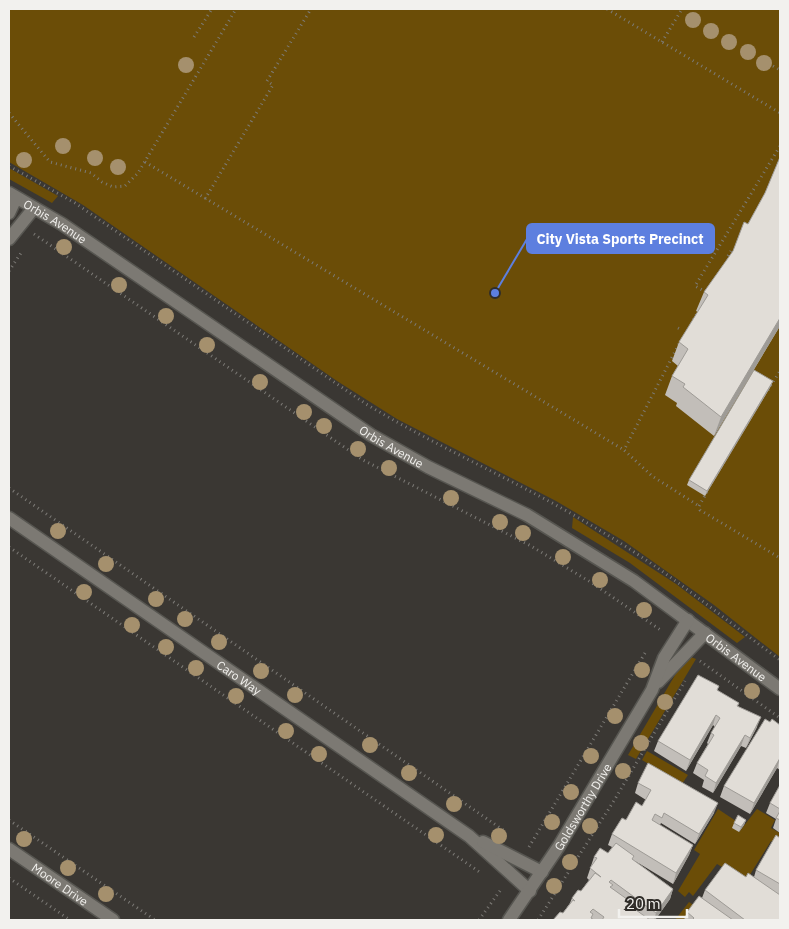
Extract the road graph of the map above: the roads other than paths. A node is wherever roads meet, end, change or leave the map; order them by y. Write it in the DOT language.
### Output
graph roads {
  1 [pos="12,195"];
  2 [pos="34,208"];
  3 [pos="9,213"];
  4 [pos="9,238"];
  5 [pos="9,518"];
  6 [pos="688,620"];
  7 [pos="705,632"];
  8 [pos="780,689"];
  9 [pos="652,690"];
  10 [pos="470,836"];
  11 [pos="9,849"];
  12 [pos="542,872"];
  13 [pos="530,891"];
  14 [pos="113,920"];
  15 [pos="508,920"];
  1 -- 2 [label="street, Orbis Avenue"];
  1 -- 3 [label="street"];
  2 -- 4 [label="street"];
  2 -- 6 [label="street, Orbis Avenue"];
  5 -- 10 [label="street, Caro Way"];
  6 -- 7 [label="street, Orbis Avenue"];
  6 -- 9 [label="street, Goldsworthy Drive"];
  7 -- 8 [label="street, Orbis Avenue"];
  7 -- 9 [label="street, Goldsworthy Drive"];
  9 -- 12 [label="street, Goldsworthy Drive"];
  10 -- 12 [label="street, Caro Way"];
  10 -- 13 [label="street, Caro Way"];
  11 -- 14 [label="street, Moore Drive"];
  12 -- 13 [label="street, Goldsworthy Drive"];
  13 -- 15 [label="street, Goldsworthy Drive"];
}
